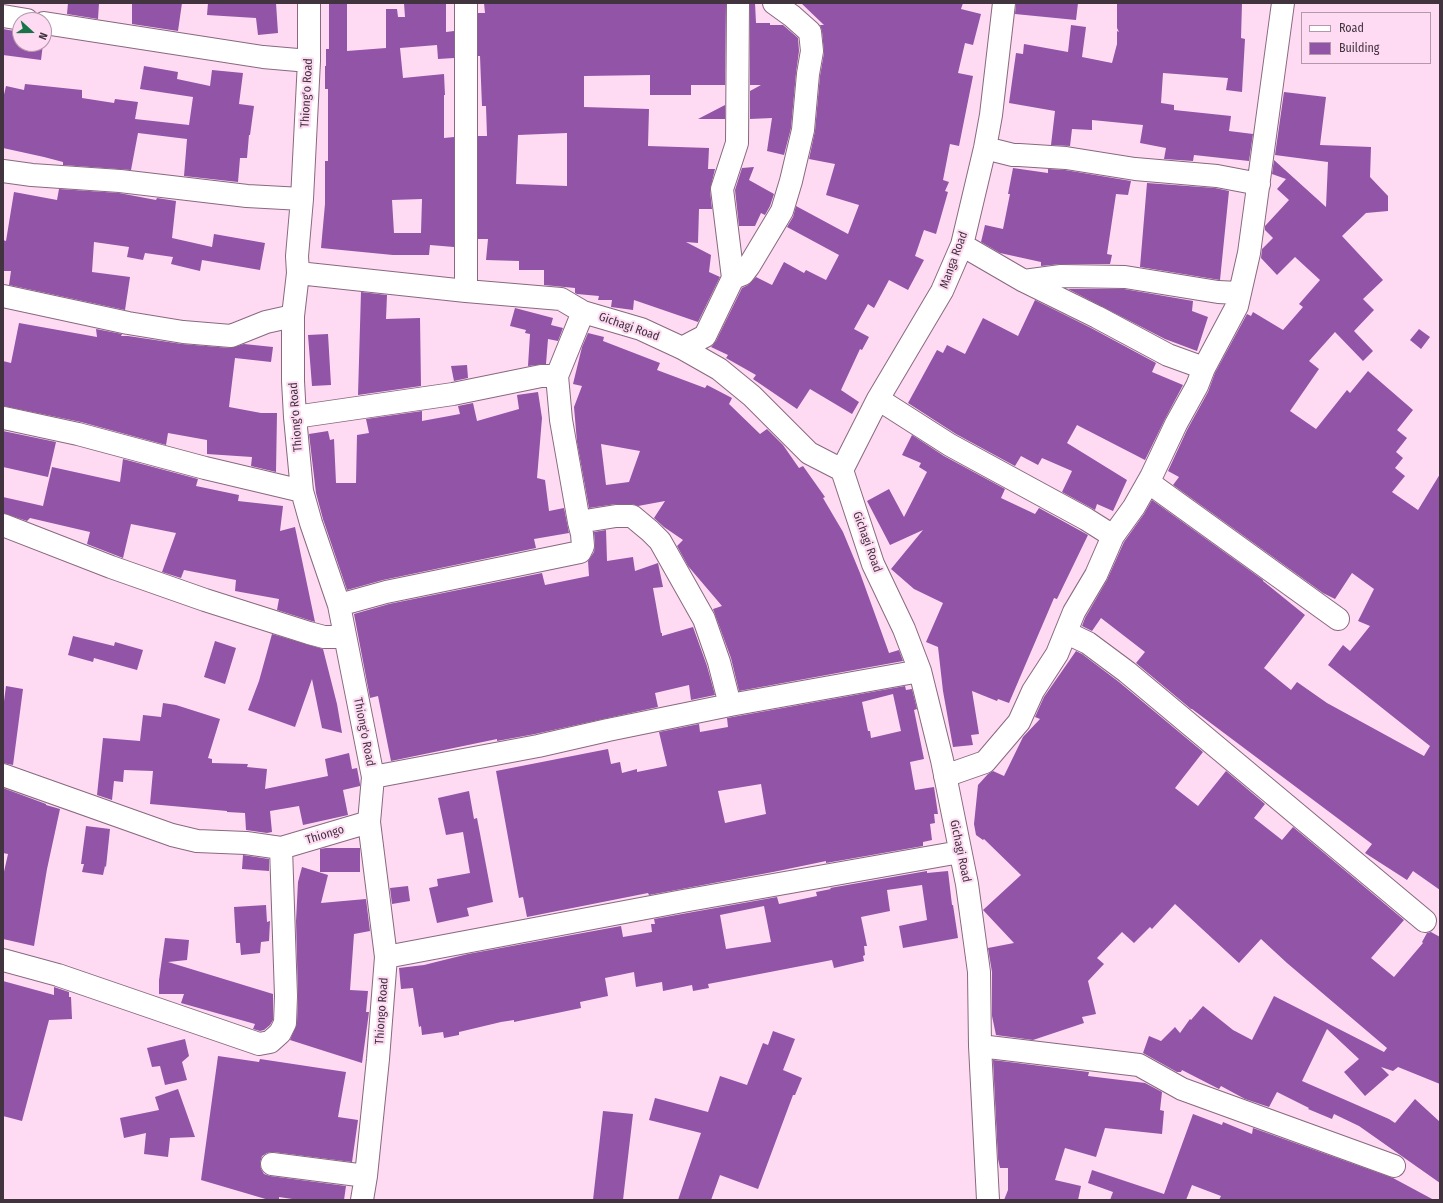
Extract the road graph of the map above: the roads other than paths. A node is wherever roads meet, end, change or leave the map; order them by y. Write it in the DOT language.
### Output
graph roads {
  1 [pos="309,3"];
  2 [pos="466,3"];
  3 [pos="738,3"];
  4 [pos="774,3"];
  5 [pos="1004,3"];
  6 [pos="1283,3"];
  7 [pos="52,24"];
  8 [pos="309,61"];
  9 [pos="985,148"];
  10 [pos="3,171"];
  11 [pos="1259,184"];
  12 [pos="302,199"];
  13 [pos="962,245"];
  14 [pos="298,273"];
  15 [pos="733,278"];
  16 [pos="1024,281"];
  17 [pos="466,291"];
  18 [pos="1239,293"];
  19 [pos="3,296"];
  20 [pos="583,312"];
  21 [pos="293,316"];
  22 [pos="682,348"];
  23 [pos="1204,368"];
  24 [pos="558,376"];
  25 [pos="878,399"];
  26 [pos="295,417"];
  27 [pos="4,418"];
  28 [pos="842,470"];
  29 [pos="1148,482"];
  30 [pos="302,491"];
  31 [pos="579,522"];
  32 [pos="3,525"];
  33 [pos="1113,536"];
  34 [pos="339,605"];
  35 [pos="1338,619"];
  36 [pos="1066,633"];
  37 [pos="345,637"];
  38 [pos="920,671"];
  39 [pos="730,705"];
  40 [pos="3,775"];
  41 [pos="945,776"];
  42 [pos="373,777"];
  43 [pos="369,822"];
  44 [pos="281,848"];
  45 [pos="960,852"];
  46 [pos="1425,921"];
  47 [pos="386,957"];
  48 [pos="3,960"];
  49 [pos="980,1046"];
  50 [pos="272,1164"];
  51 [pos="1394,1166"];
  52 [pos="366,1176"];
  53 [pos="362,1200"];
  54 [pos="988,1200"];
  1 -- 8 [label="street, Thiong'o Road"];
  2 -- 17 [label="street"];
  3 -- 15 [label="street"];
  4 -- 15 [label="street"];
  5 -- 9 [label="street, Manga Road"];
  6 -- 11 [label="street"];
  7 -- 8 [label="street"];
  8 -- 12 [label="street, Thiong'o Road"];
  9 -- 11 [label="street"];
  9 -- 13 [label="street, Manga Road"];
  10 -- 12 [label="street"];
  11 -- 18 [label="street"];
  12 -- 14 [label="street, Thiong'o Road"];
  13 -- 16 [label="street"];
  13 -- 25 [label="street, Manga Road"];
  14 -- 17 [label="street, Gichagi Road"];
  14 -- 21 [label="street, Thiong'o Road"];
  15 -- 22 [label="street"];
  16 -- 18 [label="street"];
  16 -- 23 [label="street"];
  17 -- 20 [label="street, Gichagi Road"];
  18 -- 23 [label="street"];
  19 -- 21 [label="street"];
  20 -- 22 [label="street, Gichagi Road"];
  20 -- 24 [label="street"];
  21 -- 26 [label="street, Thiong'o Road"];
  22 -- 28 [label="street, Gichagi Road"];
  23 -- 29 [label="street"];
  24 -- 26 [label="street"];
  24 -- 31 [label="street"];
  25 -- 28 [label="street, Manga Road"];
  25 -- 33 [label="street"];
  26 -- 30 [label="street, Thiong'o Road"];
  27 -- 30 [label="street"];
  28 -- 38 [label="street, Gichagi Road"];
  29 -- 33 [label="street"];
  29 -- 35 [label="street"];
  30 -- 34 [label="street, Thiong'o Road"];
  31 -- 34 [label="street"];
  31 -- 39 [label="street"];
  32 -- 37 [label="street"];
  33 -- 36 [label="street"];
  34 -- 37 [label="street, Thiong'o Road"];
  36 -- 41 [label="street"];
  36 -- 46 [label="street"];
  37 -- 42 [label="street, Thiong'o Road"];
  38 -- 39 [label="street"];
  38 -- 41 [label="street, Gichagi Road"];
  39 -- 42 [label="street"];
  40 -- 44 [label="street"];
  41 -- 45 [label="street, Gichagi Road"];
  42 -- 43 [label="street, Thiong'o Road"];
  43 -- 44 [label="street, Thiongo"];
  43 -- 47 [label="street, Thiongo Road"];
  44 -- 48 [label="street"];
  45 -- 47 [label="street"];
  45 -- 49 [label="street, Gichagi Road"];
  47 -- 52 [label="street, Thiongo Road"];
  49 -- 51 [label="street"];
  49 -- 54 [label="street, Gichagi Road"];
  50 -- 52 [label="street"];
  52 -- 53 [label="street, Thiongo Road"];
}
